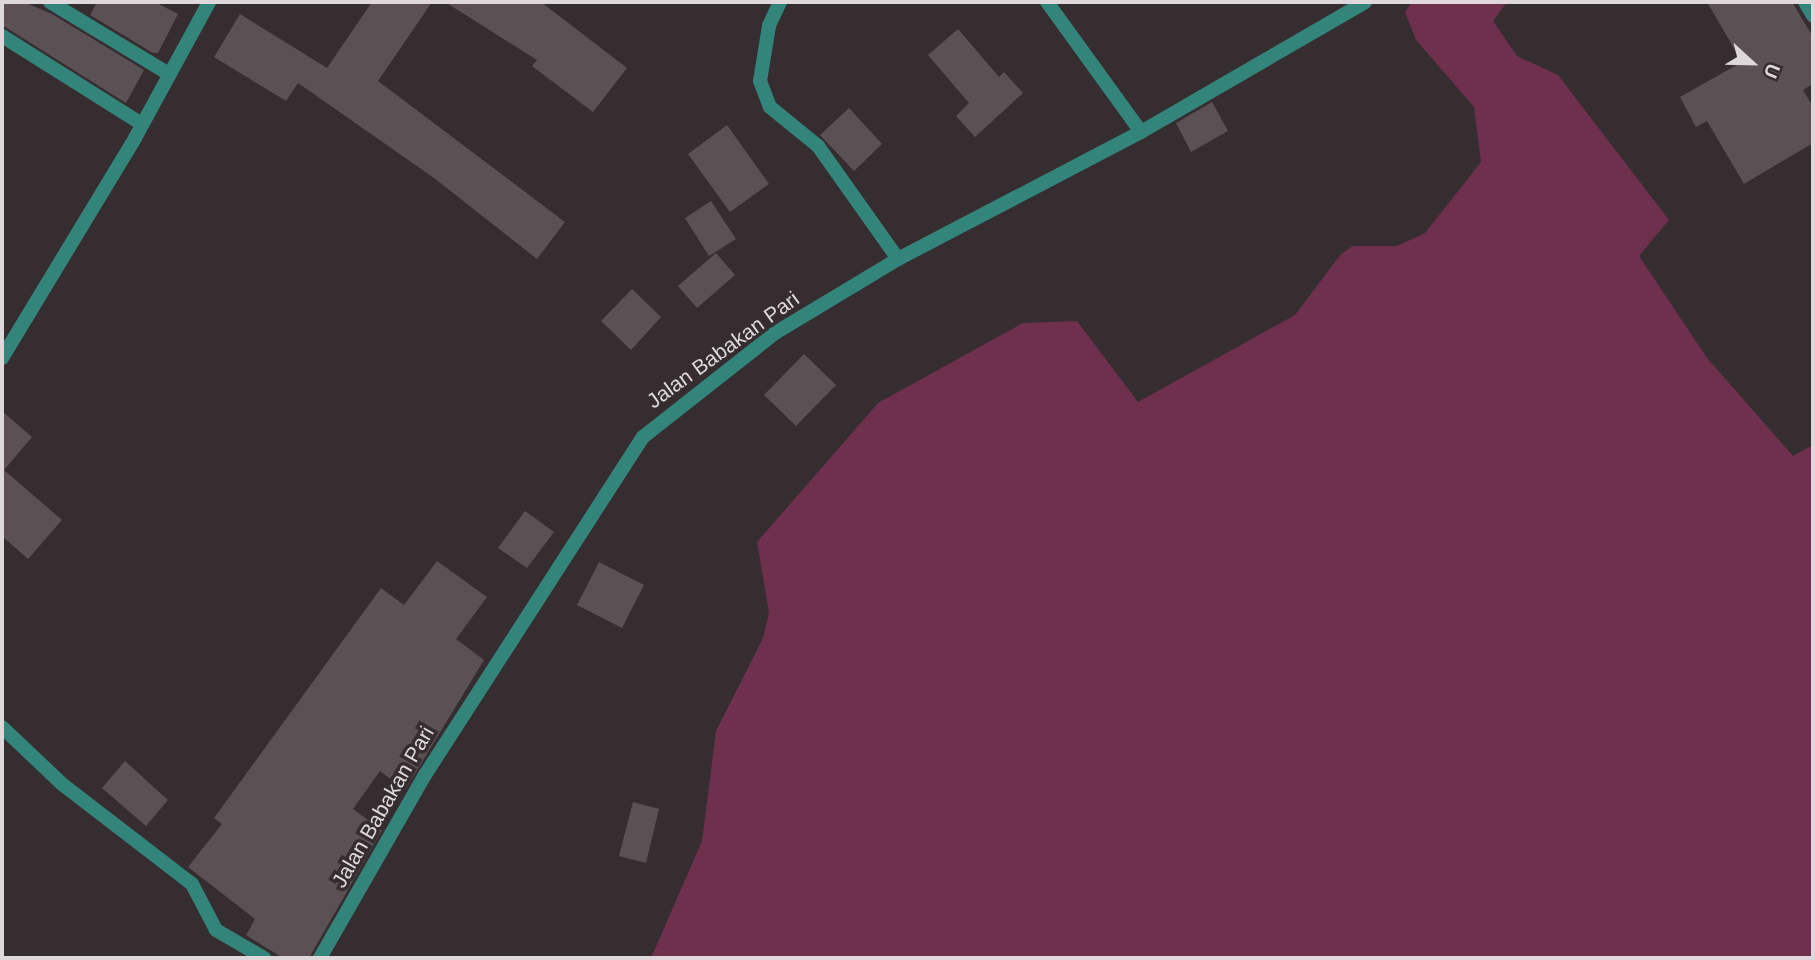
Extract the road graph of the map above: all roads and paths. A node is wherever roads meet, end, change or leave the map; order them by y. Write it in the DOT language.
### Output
graph roads {
  1 [pos="50,2"];
  2 [pos="209,2"];
  3 [pos="780,2"];
  4 [pos="1047,2"];
  5 [pos="1365,2"];
  6 [pos="1805,2"];
  7 [pos="1813,16"];
  8 [pos="2,36"];
  9 [pos="169,74"];
  10 [pos="142,124"];
  11 [pos="1141,132"];
  12 [pos="898,259"];
  13 [pos="2,358"];
  14 [pos="2,727"];
  15 [pos="264,958"];
  16 [pos="320,958"];
  1 -- 9 [label="street"];
  2 -- 9 [label="street"];
  3 -- 12 [label="street"];
  4 -- 11 [label="street"];
  5 -- 11 [label="street, Jalan Babakan Pari"];
  6 -- 7 [label="street"];
  8 -- 10 [label="street"];
  9 -- 10 [label="street"];
  10 -- 13 [label="street"];
  11 -- 12 [label="street, Jalan Babakan Pari"];
  12 -- 16 [label="street, Jalan Babakan Pari"];
  14 -- 15 [label="street"];
}
